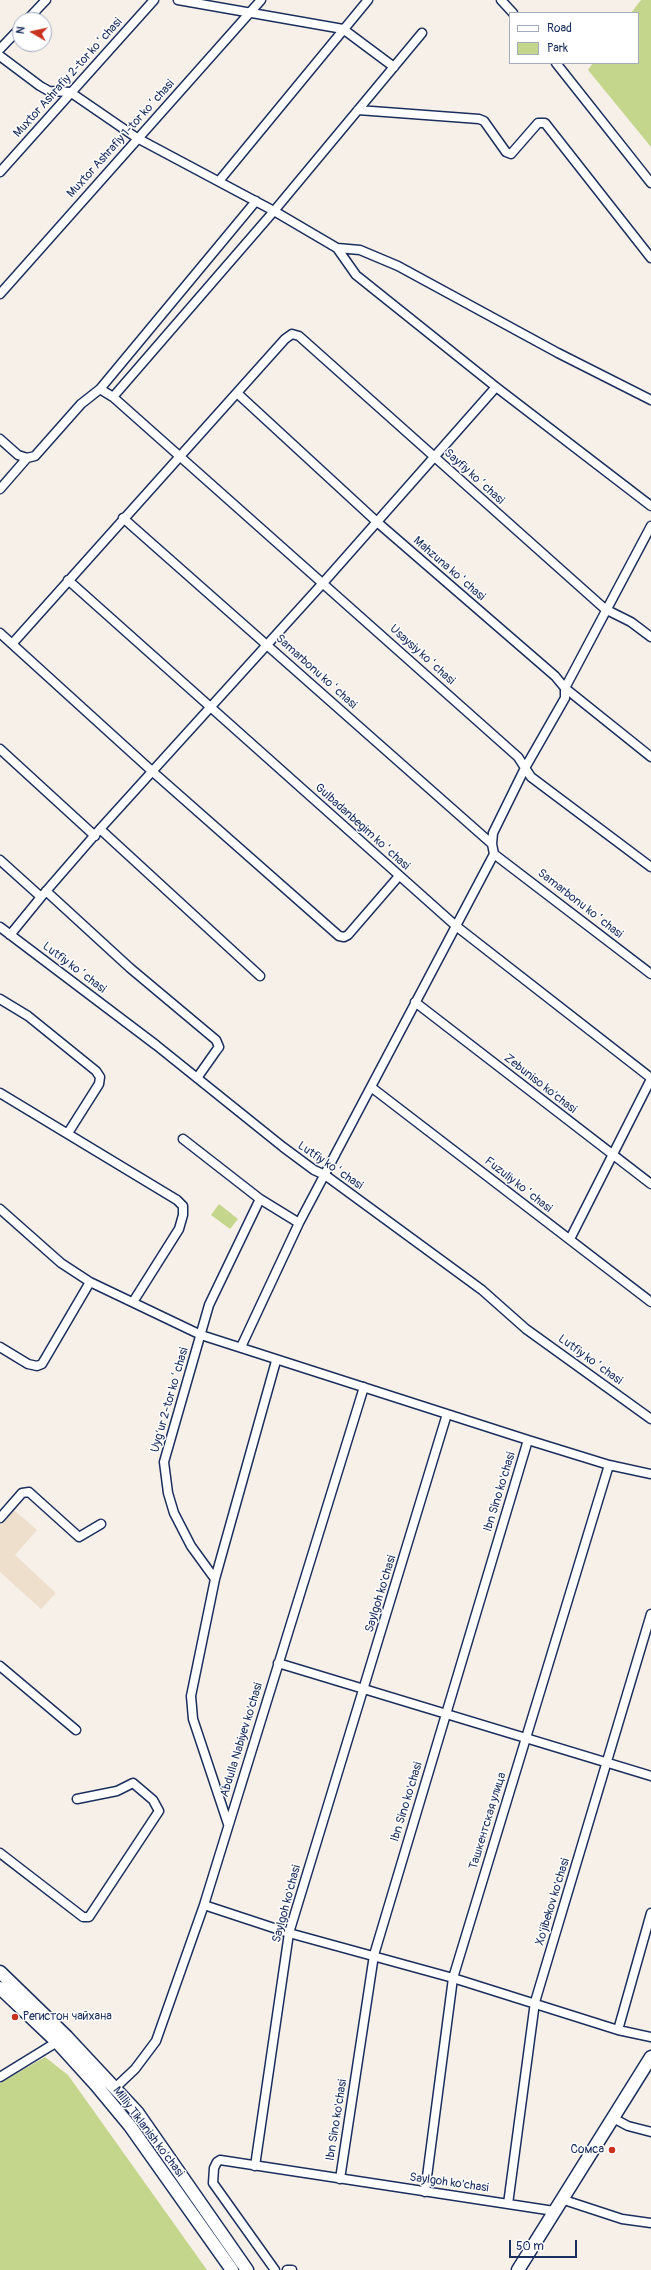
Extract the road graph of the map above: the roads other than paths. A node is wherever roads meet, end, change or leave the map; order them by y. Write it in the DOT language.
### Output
graph roads {
  1 [pos="46,0"];
  2 [pos="154,0"];
  3 [pos="178,0"];
  4 [pos="261,0"];
  5 [pos="368,0"];
  6 [pos="501,0"];
  7 [pos="35,12"];
  8 [pos="250,12"];
  9 [pos="512,12"];
  10 [pos="343,28"];
  11 [pos="422,33"];
  12 [pos="12,37"];
  13 [pos="0,50"];
  14 [pos="0,56"];
  15 [pos="557,64"];
  16 [pos="394,67"];
  17 [pos="70,92"];
  18 [pos="358,110"];
  19 [pos="137,138"];
  20 [pos="0,172"];
  21 [pos="219,181"];
  22 [pos="651,183"];
  23 [pos="256,201"];
  24 [pos="274,211"];
  25 [pos="338,248"];
  26 [pos="651,258"];
  27 [pos="0,294"];
  28 [pos="496,387"];
  29 [pos="100,388"];
  30 [pos="237,393"];
  31 [pos="113,397"];
  32 [pos="651,400"];
  33 [pos="0,439"];
  34 [pos="180,456"];
  35 [pos="27,458"];
  36 [pos="435,458"];
  37 [pos="0,489"];
  38 [pos="651,506"];
  39 [pos="124,518"];
  40 [pos="378,522"];
  41 [pos="651,526"];
  42 [pos="68,580"];
  43 [pos="323,583"];
  44 [pos="605,610"];
  45 [pos="0,633"];
  46 [pos="651,637"];
  47 [pos="12,644"];
  48 [pos="267,645"];
  49 [pos="565,688"];
  50 [pos="211,708"];
  51 [pos="0,749"];
  52 [pos="651,757"];
  53 [pos="525,768"];
  54 [pos="153,772"];
  55 [pos="98,832"];
  56 [pos="492,844"];
  57 [pos="494,854"];
  58 [pos="0,860"];
  59 [pos="651,867"];
  60 [pos="399,876"];
  61 [pos="43,894"];
  62 [pos="456,926"];
  63 [pos="0,927"];
  64 [pos="10,935"];
  65 [pos="651,974"];
  66 [pos="260,976"];
  67 [pos="0,998"];
  68 [pos="415,1002"];
  69 [pos="197,1078"];
  70 [pos="651,1078"];
  71 [pos="371,1087"];
  72 [pos="0,1092"];
  73 [pos="68,1133"];
  74 [pos="182,1139"];
  75 [pos="613,1156"];
  76 [pos="325,1175"];
  77 [pos="651,1184"];
  78 [pos="260,1199"];
  79 [pos="0,1209"];
  80 [pos="299,1223"];
  81 [pos="570,1240"];
  82 [pos="90,1282"];
  83 [pos="133,1302"];
  84 [pos="651,1302"];
  85 [pos="201,1335"];
  86 [pos="0,1347"];
  87 [pos="241,1347"];
  88 [pos="276,1361"];
  89 [pos="364,1387"];
  90 [pos="447,1414"];
  91 [pos="651,1419"];
  92 [pos="528,1440"];
  93 [pos="609,1464"];
  94 [pos="651,1474"];
  95 [pos="0,1518"];
  96 [pos="101,1524"];
  97 [pos="215,1579"];
  98 [pos="651,1614"];
  99 [pos="278,1663"];
  100 [pos="0,1666"];
  101 [pos="364,1690"];
  102 [pos="446,1714"];
  103 [pos="76,1730"];
  104 [pos="526,1738"];
  105 [pos="608,1762"];
  106 [pos="651,1776"];
  107 [pos="77,1799"];
  108 [pos="228,1824"];
  109 [pos="0,1853"];
  110 [pos="204,1905"];
  111 [pos="651,1913"];
  112 [pos="289,1933"];
  113 [pos="374,1955"];
  114 [pos="0,1972"];
  115 [pos="453,1978"];
  116 [pos="0,1988"];
  117 [pos="534,2002"];
  118 [pos="618,2030"];
  119 [pos="651,2037"];
  120 [pos="57,2042"];
  121 [pos="651,2057"];
  122 [pos="0,2077"];
  123 [pos="116,2087"];
  124 [pos="613,2118"];
  125 [pos="651,2132"];
  126 [pos="256,2166"];
  127 [pos="340,2179"];
  128 [pos="425,2192"];
  129 [pos="561,2199"];
  130 [pos="508,2204"];
  131 [pos="554,2211"];
  132 [pos="651,2223"];
  133 [pos="232,2270"];
  134 [pos="247,2270"];
  135 [pos="275,2270"];
  136 [pos="287,2270"];
  137 [pos="292,2270"];
  138 [pos="518,2270"];
  1 -- 7 [label="street"];
  2 -- 17 [label="street, Muxtor Ashrafiy 2-tor koʻchasi"];
  3 -- 8 [label="street"];
  4 -- 8 [label="street, Muxtor Ashrafiy 1-tor koʻchasi"];
  5 -- 10 [label="street"];
  6 -- 9 [label="street"];
  8 -- 10 [label="street"];
  8 -- 19 [label="street, Muxtor Ashrafiy 1-tor koʻchasi"];
  10 -- 16 [label="street"];
  10 -- 21 [label="street"];
  11 -- 16 [label="street"];
  12 -- 13 [label="street"];
  14 -- 17 [label="street"];
  15 -- 22 [label="street"];
  16 -- 18 [label="street"];
  17 -- 19 [label="street"];
  17 -- 20 [label="street, Muxtor Ashrafiy 2-tor koʻchasi"];
  18 -- 24 [label="street"];
  18 -- 26 [label="street"];
  19 -- 21 [label="street"];
  19 -- 27 [label="street, Muxtor Ashrafiy 1-tor koʻchasi"];
  21 -- 23 [label="street"];
  23 -- 24 [label="street"];
  23 -- 29 [label="street"];
  24 -- 25 [label="street"];
  24 -- 31 [label="street"];
  25 -- 28 [label="street"];
  25 -- 32 [label="street"];
  28 -- 36 [label="street"];
  28 -- 38 [label="street"];
  29 -- 31 [label="street, Usaysiy koʻchasi"];
  29 -- 35 [label="street"];
  30 -- 34 [label="street"];
  30 -- 36 [label="street, Sayfiy koʻchasi"];
  30 -- 40 [label="street, Mahzuna koʻchasi"];
  31 -- 34 [label="street, Usaysiy koʻchasi"];
  33 -- 35 [label="street"];
  34 -- 39 [label="street"];
  34 -- 43 [label="street, Usaysiy koʻchasi"];
  35 -- 37 [label="street"];
  36 -- 40 [label="street"];
  36 -- 44 [label="street, Sayfiy koʻchasi"];
  39 -- 42 [label="street"];
  39 -- 48 [label="street, Samarbonu koʻchasi"];
  40 -- 43 [label="street"];
  40 -- 49 [label="street, Mahzuna koʻchasi"];
  41 -- 44 [label="street"];
  42 -- 47 [label="street"];
  42 -- 50 [label="street, Gulbadanbegim koʻchasi"];
  43 -- 48 [label="street"];
  43 -- 53 [label="street, Usaysiy koʻchasi"];
  44 -- 46 [label="street, Sayfiy koʻchasi"];
  44 -- 49 [label="street"];
  45 -- 47 [label="street"];
  47 -- 54 [label="street"];
  48 -- 50 [label="street"];
  48 -- 56 [label="street, Samarbonu koʻchasi"];
  49 -- 52 [label="street, Mahzuna koʻchasi"];
  49 -- 53 [label="street"];
  50 -- 54 [label="street"];
  50 -- 60 [label="street, Gulbadanbegim koʻchasi"];
  51 -- 55 [label="street"];
  53 -- 56 [label="street"];
  53 -- 59 [label="street, Usaysiy koʻchasi"];
  54 -- 55 [label="street"];
  54 -- 60 [label="street"];
  55 -- 61 [label="street"];
  55 -- 66 [label="street"];
  56 -- 57 [label="street"];
  57 -- 62 [label="street"];
  57 -- 65 [label="street, Samarbonu koʻchasi"];
  58 -- 61 [label="street"];
  60 -- 62 [label="street, Gulbadanbegim koʻchasi"];
  61 -- 64 [label="street"];
  61 -- 69 [label="street"];
  62 -- 68 [label="street"];
  62 -- 70 [label="street, Gulbadanbegim koʻchasi"];
  63 -- 64 [label="street, Lutfiy koʻchasi"];
  64 -- 69 [label="street, Lutfiy koʻchasi"];
  67 -- 73 [label="street"];
  68 -- 71 [label="street"];
  68 -- 75 [label="street, Zebuniso ko'chasi"];
  69 -- 76 [label="street, Lutfiy koʻchasi"];
  70 -- 75 [label="street"];
  71 -- 76 [label="street"];
  71 -- 81 [label="street, Fuzuliy koʻchasi"];
  72 -- 73 [label="street"];
  73 -- 83 [label="street"];
  74 -- 78 [label="street"];
  75 -- 77 [label="street, Zebuniso ko'chasi"];
  75 -- 81 [label="street"];
  76 -- 80 [label="street"];
  76 -- 91 [label="street, Lutfiy koʻchasi"];
  78 -- 80 [label="street"];
  78 -- 85 [label="street, Uyg‘ur 2-tor koʻchasi"];
  79 -- 82 [label="street"];
  80 -- 87 [label="street"];
  81 -- 84 [label="street, Fuzuliy koʻchasi"];
  82 -- 83 [label="street"];
  82 -- 86 [label="street"];
  83 -- 85 [label="street"];
  85 -- 87 [label="street"];
  85 -- 97 [label="street, Uyg‘ur 2-tor koʻchasi"];
  87 -- 88 [label="street"];
  88 -- 89 [label="street"];
  88 -- 97 [label="street"];
  89 -- 90 [label="street"];
  89 -- 99 [label="street, Abdulla Nabiyev ko'chasi"];
  90 -- 92 [label="street"];
  90 -- 101 [label="street, Saylgoh ko'chasi"];
  92 -- 93 [label="street"];
  92 -- 102 [label="street, Ibn Sino ko'chasi"];
  93 -- 94 [label="street"];
  93 -- 104 [label="street, Ташкентская улица"];
  95 -- 96 [label="street"];
  97 -- 108 [label="street"];
  98 -- 105 [label="street, Xo'jibekov ko'chasi"];
  99 -- 101 [label="street"];
  99 -- 108 [label="street, Abdulla Nabiyev ko'chasi"];
  100 -- 103 [label="street"];
  101 -- 102 [label="street"];
  101 -- 112 [label="street, Saylgoh ko'chasi"];
  102 -- 104 [label="street"];
  102 -- 113 [label="street, Ibn Sino ko'chasi"];
  104 -- 105 [label="street"];
  104 -- 115 [label="street, Ташкентская улица"];
  105 -- 106 [label="street"];
  105 -- 117 [label="street, Xo'jibekov ko'chasi"];
  107 -- 109 [label="street"];
  108 -- 110 [label="street, Abdulla Nabiyev ko'chasi"];
  110 -- 112 [label="street"];
  110 -- 123 [label="street, Abdulla Nabiyev ko'chasi"];
  111 -- 118 [label="street"];
  112 -- 113 [label="street"];
  112 -- 126 [label="street, Saylgoh ko'chasi"];
  113 -- 115 [label="street"];
  113 -- 127 [label="street, Ibn Sino ko'chasi"];
  114 -- 123 [label="main road, Milliy Tiklanish ko'chasi"];
  115 -- 117 [label="street"];
  115 -- 128 [label="street, Ташкентская улица"];
  116 -- 120 [label="main road, Milliy Tiklanish ko'chasi"];
  117 -- 118 [label="street"];
  117 -- 130 [label="street, Xo'jibekov ko'chasi"];
  118 -- 119 [label="street"];
  120 -- 122 [label="street"];
  120 -- 133 [label="main road, Milliy Tiklanish ko'chasi"];
  121 -- 124 [label="main road"];
  123 -- 134 [label="main road, Milliy Tiklanish ko'chasi"];
  124 -- 125 [label="street"];
  124 -- 129 [label="main road"];
  126 -- 127 [label="street, Saylgoh ko'chasi"];
  126 -- 135 [label="street"];
  127 -- 128 [label="street, Saylgoh ko'chasi"];
  128 -- 130 [label="street, Saylgoh ko'chasi"];
  129 -- 131 [label="main road"];
  129 -- 132 [label="street"];
  130 -- 131 [label="street, Saylgoh ko'chasi"];
  131 -- 138 [label="main road"];
  136 -- 137 [label="street"];
}
